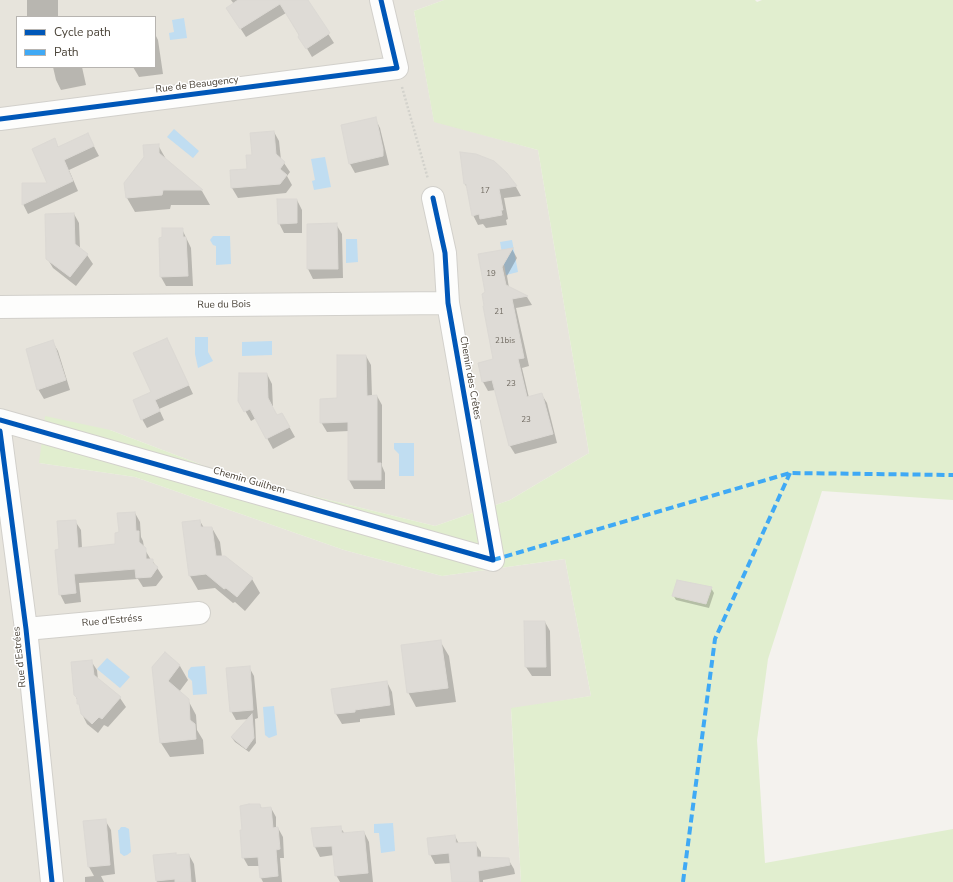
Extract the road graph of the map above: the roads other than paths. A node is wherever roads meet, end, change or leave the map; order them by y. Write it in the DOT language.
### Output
graph roads {
  1 [pos="381,0"];
  2 [pos="0,119"];
  3 [pos="434,198"];
  4 [pos="448,303"];
  5 [pos="0,307"];
  6 [pos="0,420"];
  7 [pos="0,432"];
  8 [pos="493,560"];
  9 [pos="199,613"];
  10 [pos="26,629"];
  11 [pos="52,882"];
  1 -- 2 [label="street, Rue de Beaugency"];
  3 -- 4 [label="street, Chemin des Crêtes"];
  4 -- 5 [label="street, Rue du Bois"];
  4 -- 8 [label="street, Chemin des Crêtes"];
  6 -- 8 [label="street, Chemin Guilhem"];
  7 -- 10 [label="street, Rue d’Estrées"];
  9 -- 10 [label="street, Rue d'Estréss"];
  10 -- 11 [label="street, Rue d’Estrées"];
}
